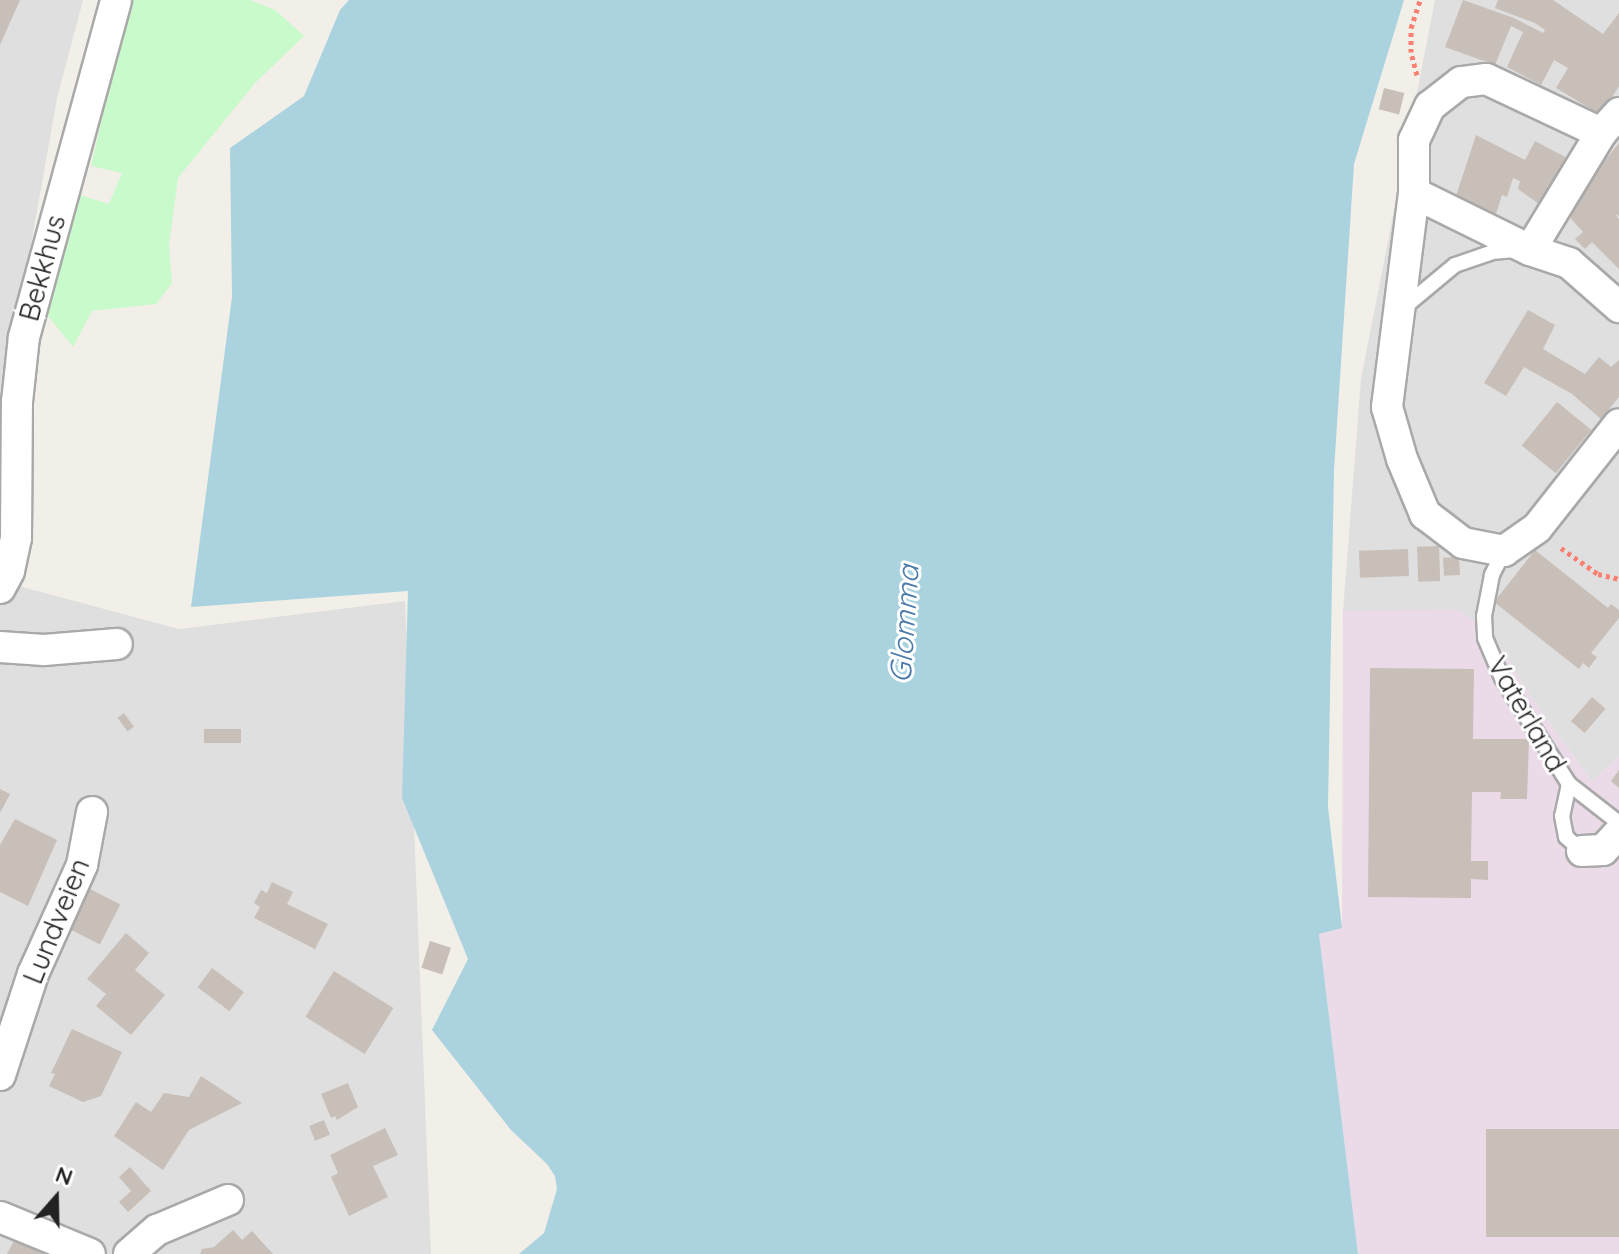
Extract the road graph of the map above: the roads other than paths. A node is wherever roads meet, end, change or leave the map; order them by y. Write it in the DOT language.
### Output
graph roads {
  1 [pos="116,0"];
  2 [pos="1610,123"];
  3 [pos="1414,193"];
  4 [pos="1530,250"];
  5 [pos="1619,307"];
  6 [pos="1402,310"];
  7 [pos="1619,424"];
  8 [pos="1504,551"];
  9 [pos="0,588"];
  10 [pos="117,644"];
  11 [pos="0,647"];
  12 [pos="1569,784"];
  13 [pos="92,812"];
  14 [pos="1619,823"];
  15 [pos="1619,833"];
  16 [pos="1582,851"];
  17 [pos="0,1075"];
  18 [pos="228,1200"];
  19 [pos="0,1217"];
  20 [pos="90,1254"];
  21 [pos="129,1254"];
  1 -- 9 [label="street, Bekkhus"];
  2 -- 3 [label="street"];
  2 -- 4 [label="street"];
  3 -- 4 [label="street"];
  3 -- 6 [label="street"];
  4 -- 5 [label="street"];
  4 -- 6 [label="lane"];
  6 -- 8 [label="street"];
  7 -- 8 [label="street"];
  8 -- 12 [label="lane, Vaterland"];
  10 -- 11 [label="street"];
  12 -- 14 [label="lane, Vaterland"];
  12 -- 16 [label="lane, Vaterland"];
  13 -- 17 [label="street, Lundveien"];
  15 -- 16 [label="street, Vaterland"];
  18 -- 21 [label="street"];
  19 -- 20 [label="street"];
}
